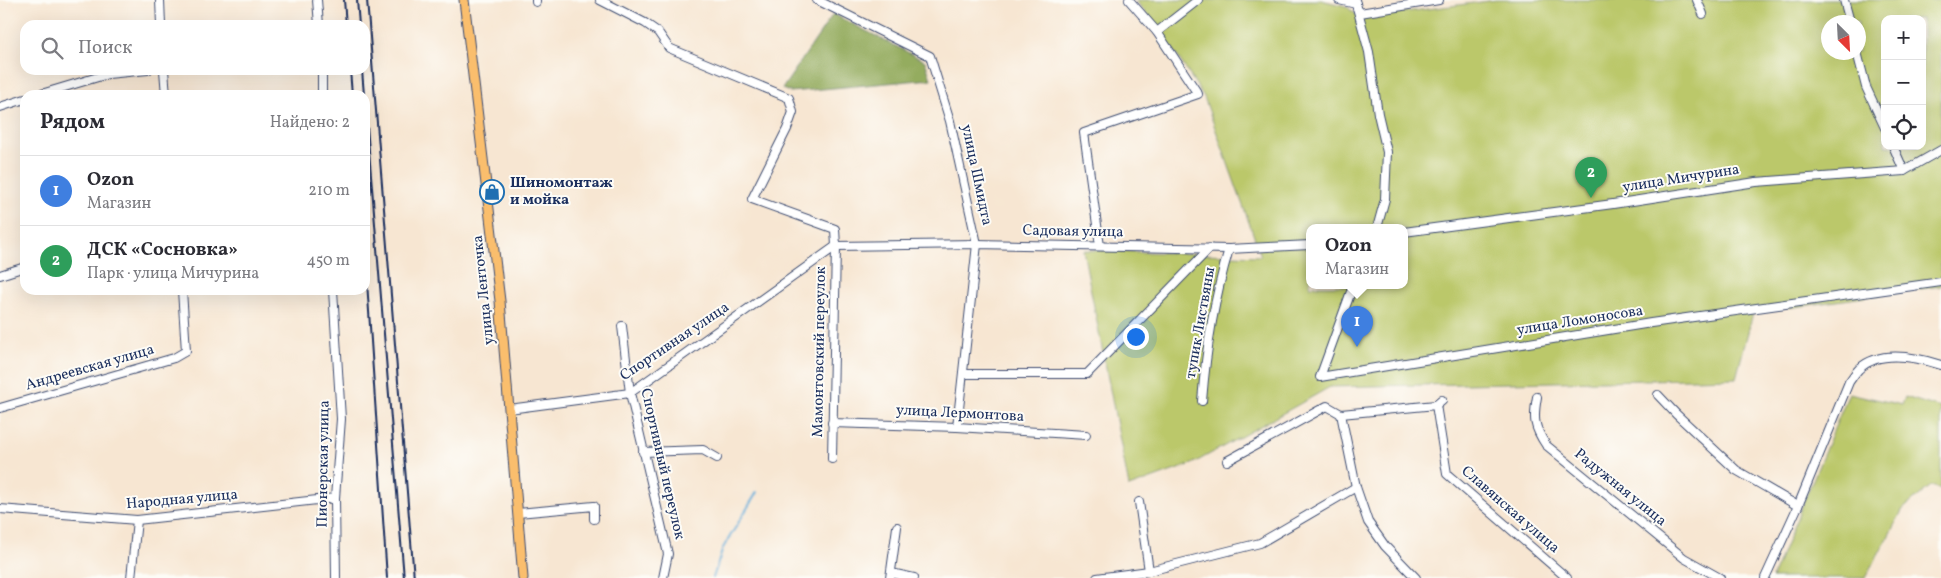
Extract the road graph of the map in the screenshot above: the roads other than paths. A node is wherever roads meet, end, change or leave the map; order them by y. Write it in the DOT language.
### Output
graph roads {
  1 [pos="160,0"];
  2 [pos="317,0"];
  3 [pos="464,0"];
  4 [pos="600,0"];
  5 [pos="817,0"];
  6 [pos="1129,0"];
  7 [pos="1198,0"];
  8 [pos="1339,0"];
  9 [pos="1439,0"];
  10 [pos="1697,0"];
  11 [pos="1844,0"];
  12 [pos="1356,2"];
  13 [pos="1703,14"];
  14 [pos="1848,15"];
  15 [pos="162,20"];
  16 [pos="319,20"];
  17 [pos="1157,32"];
  18 [pos="1859,60"];
  19 [pos="105,75"];
  20 [pos="164,75"];
  21 [pos="322,75"];
  22 [pos="55,90"];
  23 [pos="166,90"];
  24 [pos="322,90"];
  25 [pos="20,101"];
  26 [pos="0,107"];
  27 [pos="1881,119"];
  28 [pos="1895,150"];
  29 [pos="1941,150"];
  30 [pos="1904,171"];
  31 [pos="1378,224"];
  32 [pos="1408,231"];
  33 [pos="977,244"];
  34 [pos="1306,245"];
  35 [pos="836,246"];
  36 [pos="1100,246"];
  37 [pos="1210,248"];
  38 [pos="1230,249"];
  39 [pos="20,269"];
  40 [pos="0,275"];
  41 [pos="1941,282"];
  42 [pos="1352,289"];
  43 [pos="182,295"];
  44 [pos="333,295"];
  45 [pos="622,326"];
  46 [pos="1941,365"];
  47 [pos="963,374"];
  48 [pos="630,393"];
  49 [pos="1658,395"];
  50 [pos="1537,398"];
  51 [pos="1202,401"];
  52 [pos="0,408"];
  53 [pos="509,409"];
  54 [pos="1341,414"];
  55 [pos="832,423"];
  56 [pos="957,427"];
  57 [pos="1086,434"];
  58 [pos="643,452"];
  59 [pos="717,458"];
  60 [pos="832,459"];
  61 [pos="1227,461"];
  62 [pos="1356,487"];
  63 [pos="335,498"];
  64 [pos="1139,502"];
  65 [pos="1798,506"];
  66 [pos="0,509"];
  67 [pos="518,513"];
  68 [pos="594,519"];
  69 [pos="137,520"];
  70 [pos="896,527"];
  71 [pos="1149,571"];
  72 [pos="891,576"];
  73 [pos="131,578"];
  74 [pos="336,578"];
  75 [pos="523,578"];
  76 [pos="663,578"];
  77 [pos="914,578"];
  78 [pos="1097,578"];
  79 [pos="1416,578"];
  80 [pos="1567,578"];
  81 [pos="1720,578"];
  82 [pos="1765,578"];
  1 -- 15 [label="street"];
  2 -- 16 [label="street"];
  3 -- 53 [label="main road, улица Ленточка"];
  4 -- 35 [label="street"];
  5 -- 33 [label="street, улица Шмидта"];
  6 -- 17 [label="street"];
  7 -- 17 [label="street"];
  8 -- 12 [label="street"];
  9 -- 12 [label="street"];
  10 -- 13 [label="street"];
  11 -- 14 [label="street"];
  12 -- 31 [label="street"];
  17 -- 36 [label="street"];
  18 -- 27 [label="street"];
  19 -- 22 [label="street"];
  20 -- 23 [label="street"];
  21 -- 24 [label="street"];
  25 -- 26 [label="street"];
  28 -- 30 [label="street"];
  29 -- 30 [label="street"];
  30 -- 32 [label="street, улица Мичурина"];
  33 -- 35 [label="street, Садовая улица"];
  33 -- 36 [label="street, Садовая улица"];
  33 -- 47 [label="street, улица Шмидта"];
  34 -- 38 [label="street, Садовая улица"];
  35 -- 48 [label="street, Спортивная улица"];
  35 -- 55 [label="street, Мамонтовский переулок"];
  36 -- 37 [label="street, Садовая улица"];
  37 -- 38 [label="street, Садовая улица"];
  37 -- 47 [label="street"];
  38 -- 51 [label="street, тупик Листвяны"];
  39 -- 40 [label="street"];
  41 -- 42 [label="street, улица Ломоносова"];
  43 -- 52 [label="street, Андреевская улица"];
  44 -- 63 [label="street, Пионерская улица"];
  45 -- 48 [label="street, Спортивный переулок"];
  46 -- 65 [label="street"];
  47 -- 56 [label="street, улица Шмидта"];
  48 -- 53 [label="street, Спортивная улица"];
  48 -- 58 [label="street, Спортивный переулок"];
  49 -- 65 [label="street"];
  50 -- 81 [label="street, Радужная улица"];
  53 -- 67 [label="main road, улица Ленточка"];
  54 -- 61 [label="street"];
  54 -- 62 [label="street"];
  54 -- 80 [label="street, Славянская улица"];
  55 -- 56 [label="street, улица Лермонтова"];
  55 -- 60 [label="street, Мамонтовский переулок"];
  56 -- 57 [label="street, улица Лермонтова"];
  58 -- 59 [label="street"];
  58 -- 76 [label="street, Спортивный переулок"];
  62 -- 71 [label="street"];
  62 -- 79 [label="street"];
  63 -- 69 [label="street, Народная улица"];
  63 -- 74 [label="street, Пионерская улица"];
  64 -- 71 [label="street"];
  65 -- 82 [label="street"];
  66 -- 69 [label="street, Народная улица"];
  67 -- 68 [label="street"];
  67 -- 75 [label="main road, улица Ленточка"];
  69 -- 73 [label="street"];
  70 -- 72 [label="street"];
  71 -- 78 [label="street"];
  72 -- 77 [label="street"];
}
